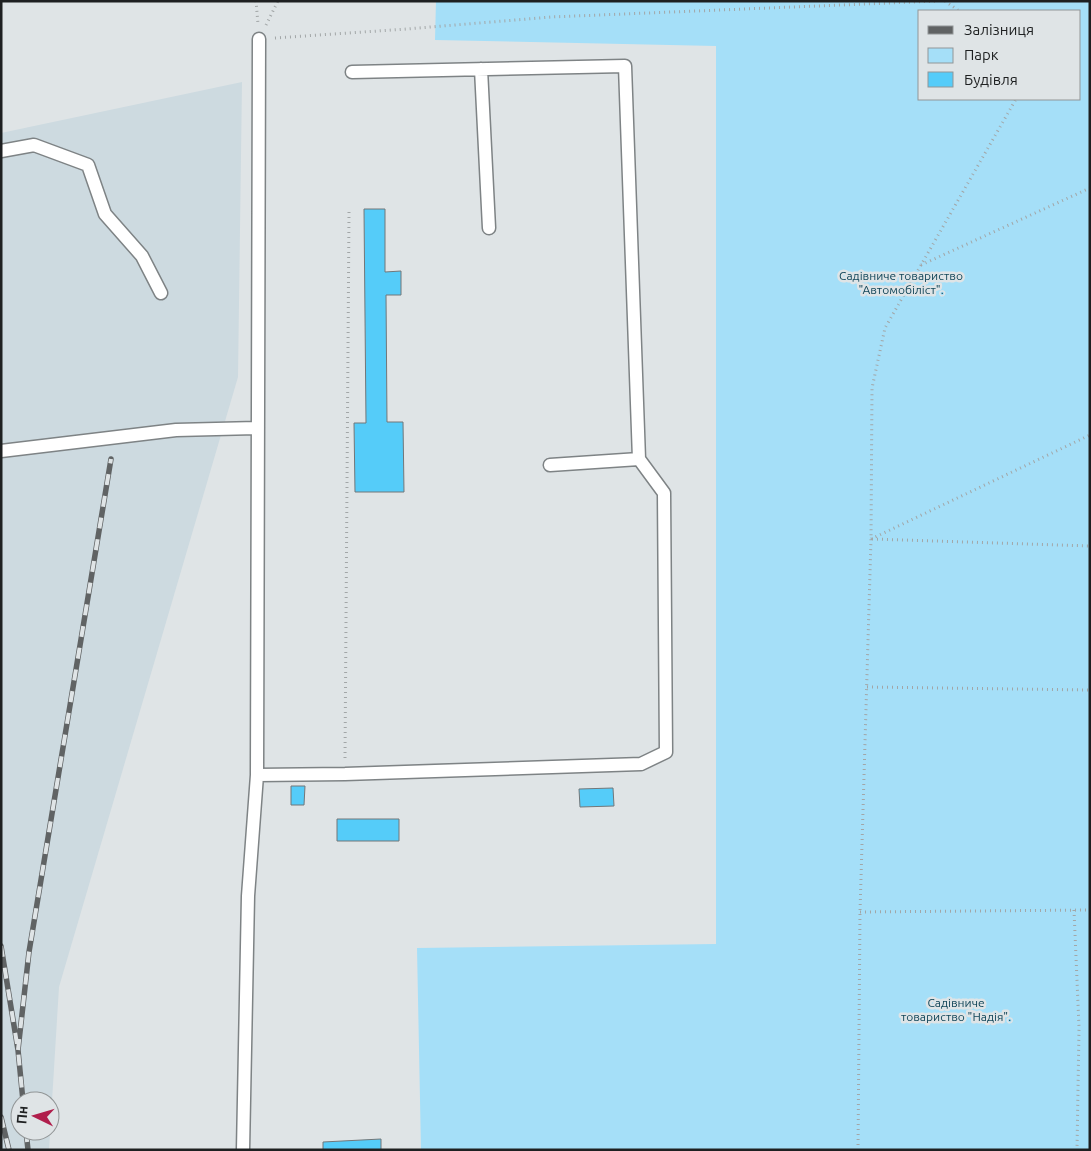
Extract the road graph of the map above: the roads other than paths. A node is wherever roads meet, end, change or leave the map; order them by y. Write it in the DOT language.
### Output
graph roads {
  1 [pos="259,39"];
  2 [pos="482,69"];
  3 [pos="352,72"];
  4 [pos="1,151"];
  5 [pos="488,228"];
  6 [pos="161,293"];
  7 [pos="258,428"];
  8 [pos="1,450"];
  9 [pos="639,459"];
  10 [pos="550,465"];
  11 [pos="257,775"];
  12 [pos="243,1150"];
  1 -- 7 [label="lane"];
  2 -- 3 [label="lane"];
  2 -- 5 [label="lane"];
  2 -- 9 [label="lane"];
  4 -- 6 [label="lane"];
  7 -- 8 [label="lane"];
  7 -- 11 [label="lane"];
  9 -- 10 [label="lane"];
  9 -- 11 [label="lane"];
  11 -- 12 [label="lane"];
}
